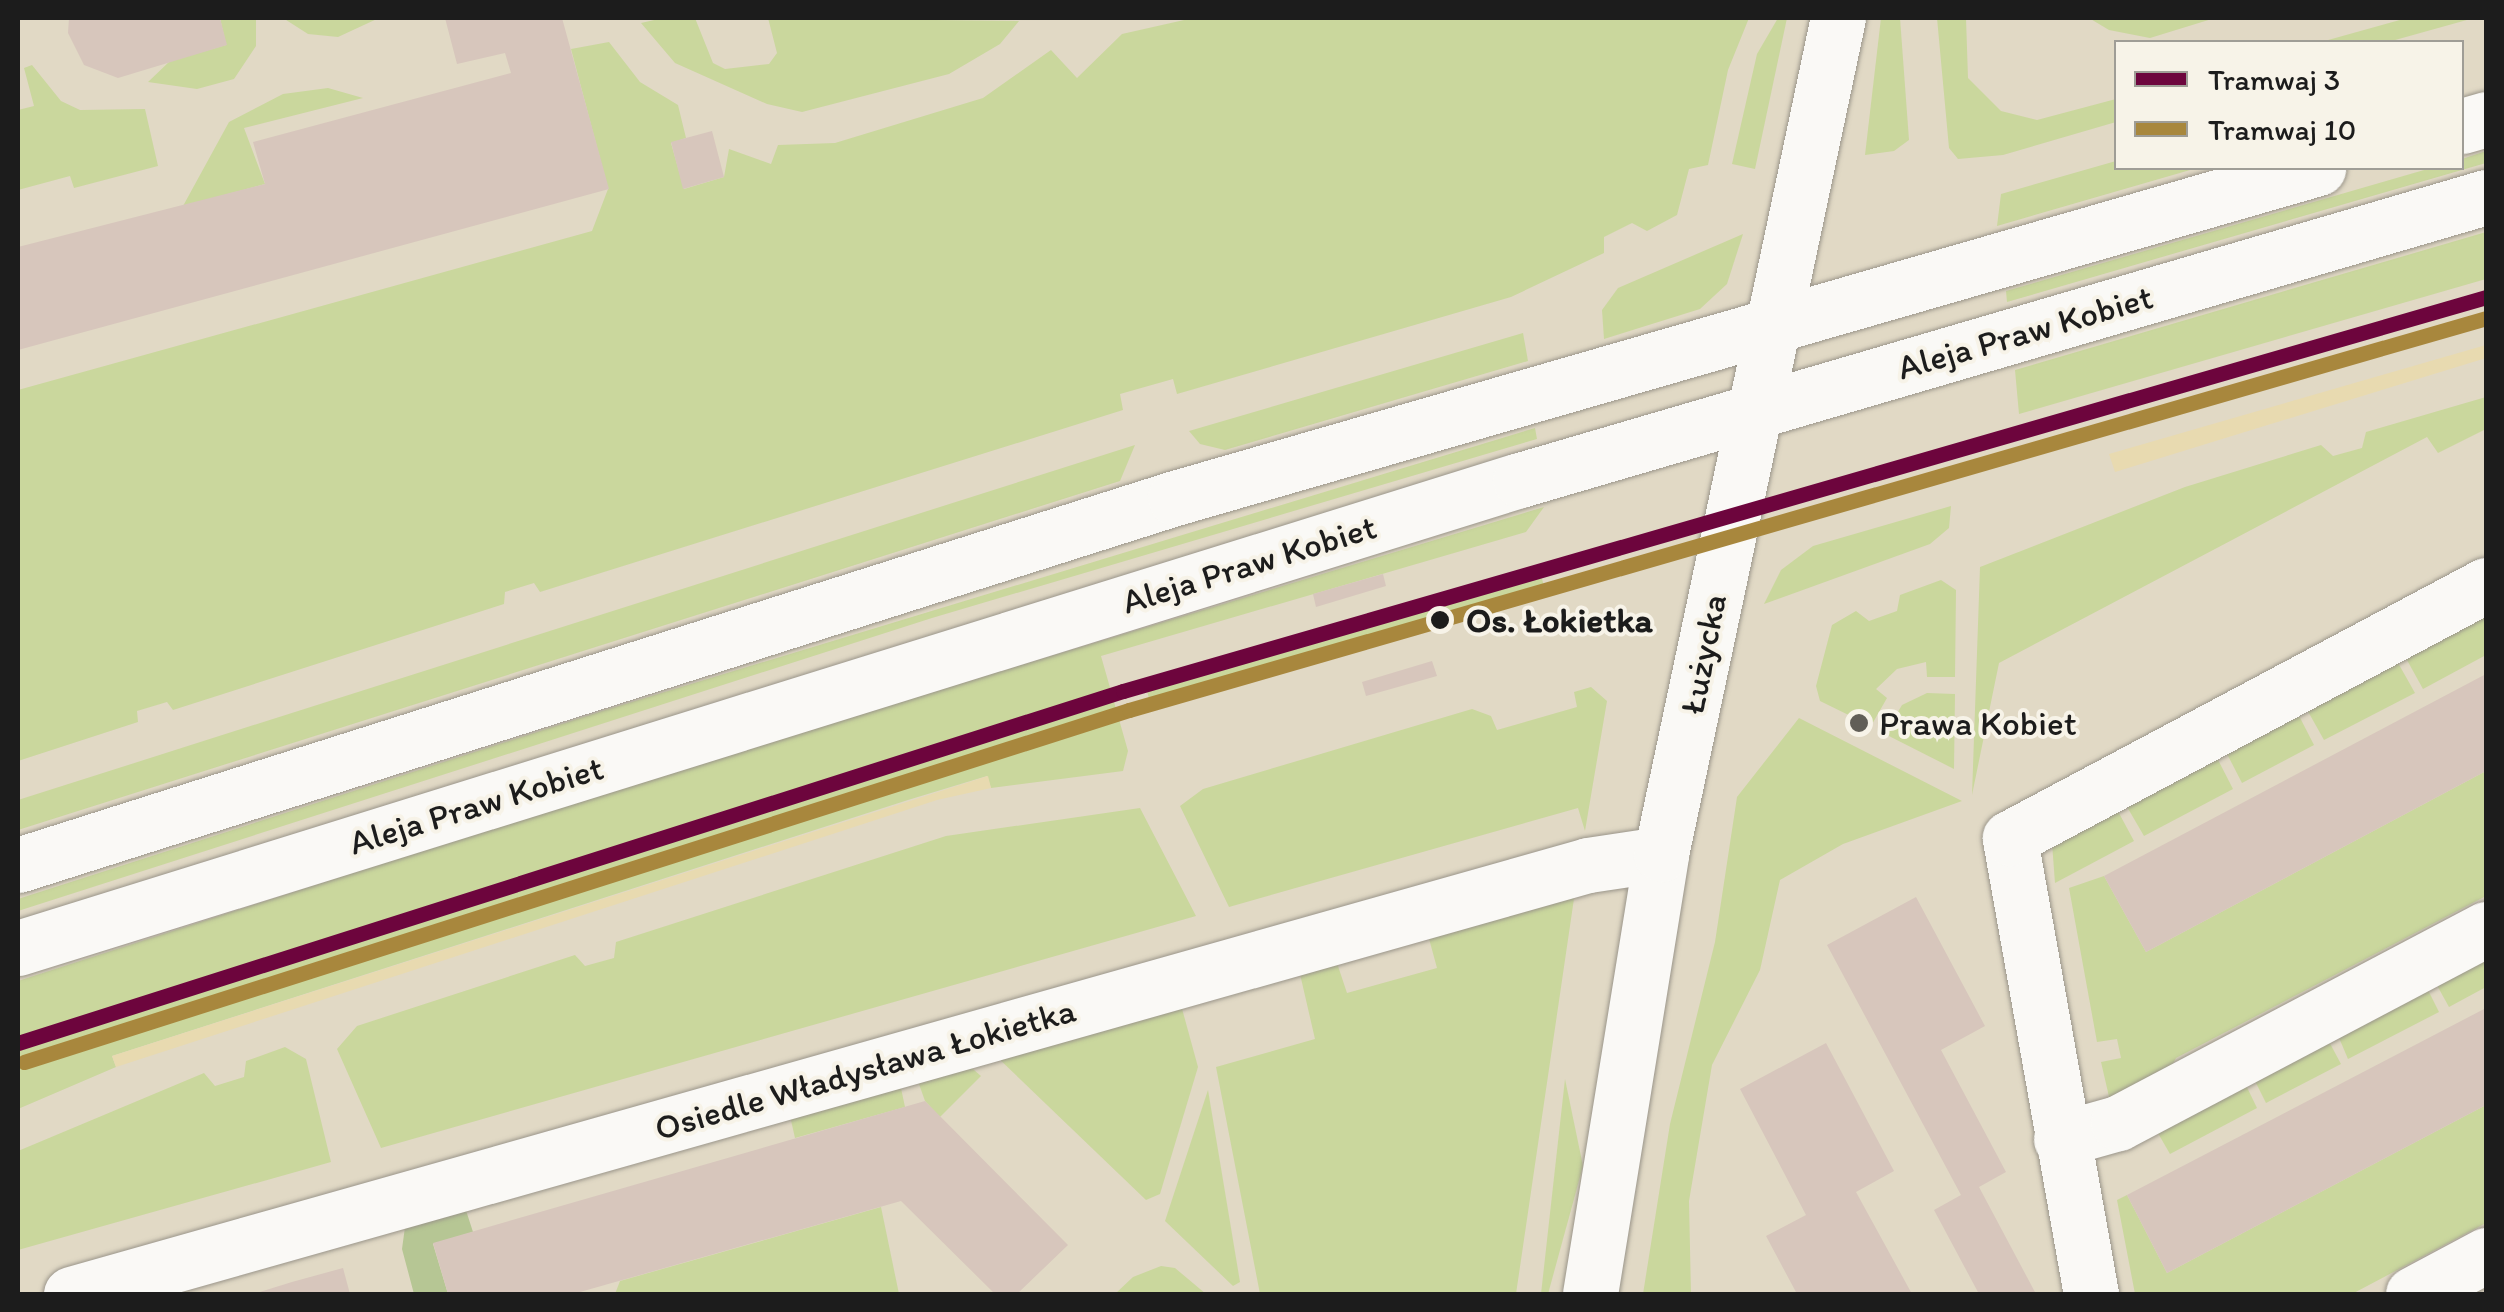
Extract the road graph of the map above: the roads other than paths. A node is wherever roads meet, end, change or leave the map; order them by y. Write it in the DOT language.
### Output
graph roads {
  1 [pos="1838,18"];
  2 [pos="2311,170"];
  3 [pos="2486,197"];
  4 [pos="1772,328"];
  5 [pos="1754,412"];
  6 [pos="2486,585"];
  7 [pos="1660,854"];
  8 [pos="18,865"];
  9 [pos="2486,929"];
  10 [pos="18,948"];
  11 [pos="2062,1139"];
  12 [pos="2486,1255"];
  13 [pos="71,1294"];
  14 [pos="1590,1294"];
  15 [pos="2092,1294"];
  16 [pos="2413,1294"];
  1 -- 4 [label="street, Łużycka"];
  2 -- 4 [label="street"];
  3 -- 5 [label="street, Aleja Praw Kobiet"];
  4 -- 5 [label="street, Łużycka"];
  4 -- 8 [label="street"];
  5 -- 7 [label="street, Łużycka"];
  5 -- 10 [label="street, Aleja Praw Kobiet"];
  6 -- 11 [label="street"];
  7 -- 13 [label="street, Osiedle Władysława Łokietka"];
  7 -- 14 [label="street, Łużycka"];
  9 -- 11 [label="street"];
  11 -- 15 [label="street"];
  12 -- 16 [label="street"];
}
